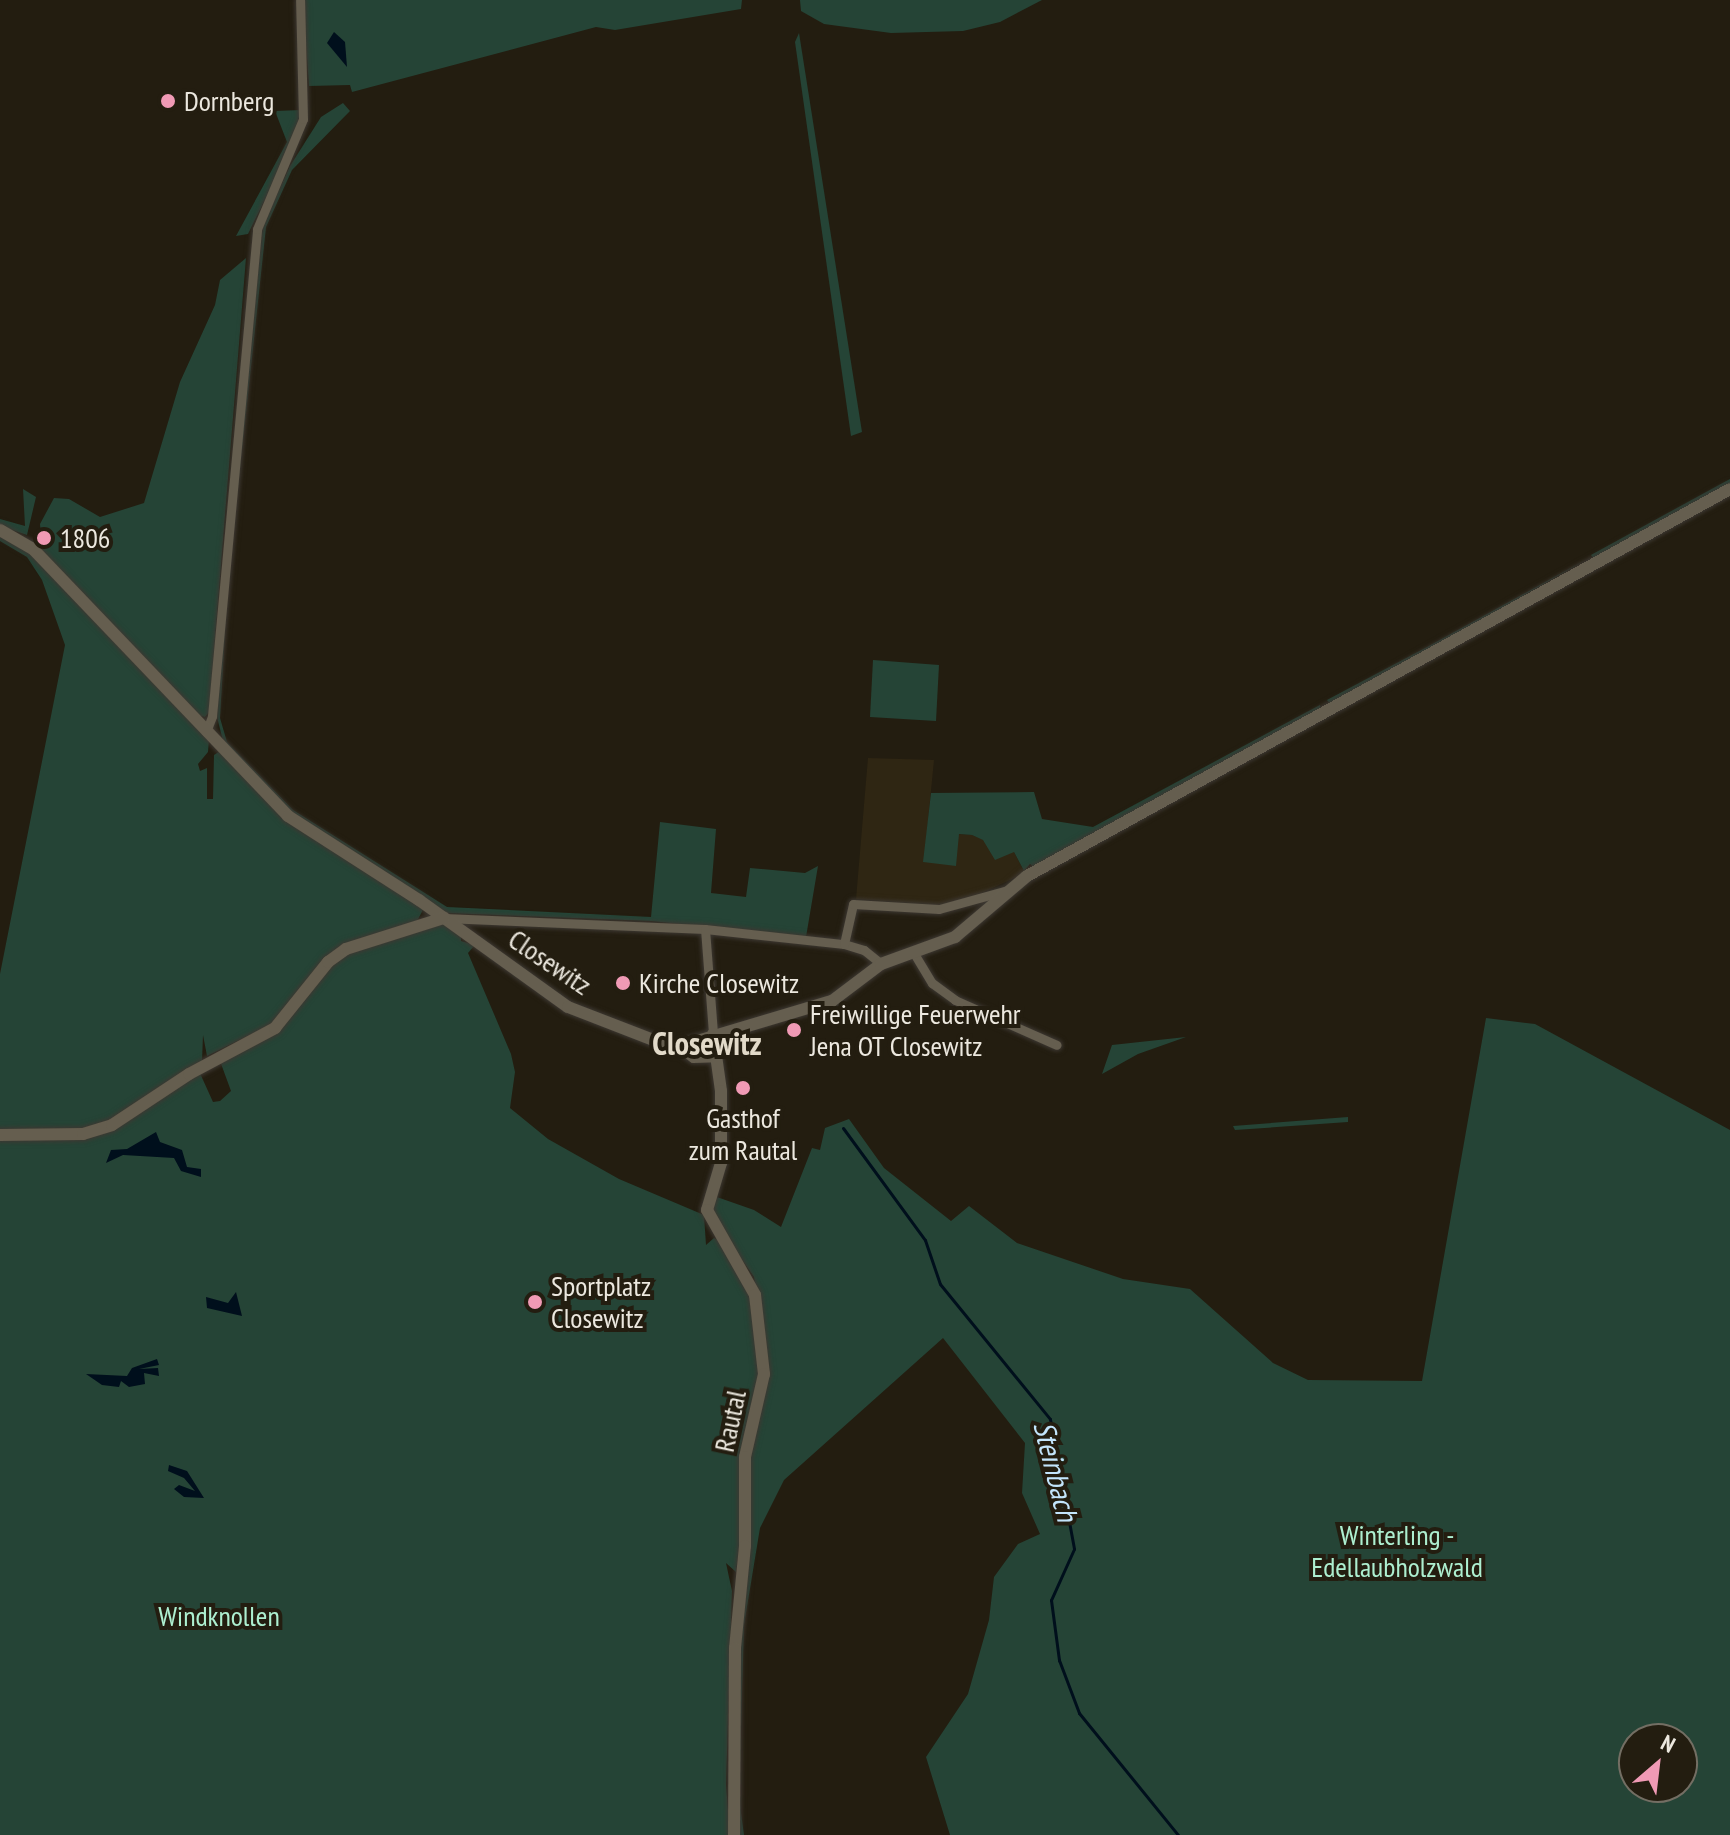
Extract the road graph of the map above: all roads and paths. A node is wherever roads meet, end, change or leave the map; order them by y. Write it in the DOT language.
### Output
graph roads {
  1 [pos="300,0"];
  2 [pos="1730,489"];
  3 [pos="0,530"];
  4 [pos="206,732"];
  5 [pos="1008,890"];
  6 [pos="444,918"];
  7 [pos="705,929"];
  8 [pos="844,944"];
  9 [pos="915,955"];
  10 [pos="881,964"];
  11 [pos="713,1034"];
  12 [pos="1057,1045"];
  13 [pos="680,1048"];
  14 [pos="717,1057"];
  15 [pos="0,1135"];
  16 [pos="734,1835"];
  1 -- 4 [label="street"];
  2 -- 5 [label="street"];
  3 -- 4 [label="street, Closewitz"];
  4 -- 6 [label="street, Closewitz"];
  5 -- 8 [label="street"];
  5 -- 9 [label="street"];
  6 -- 7 [label="street"];
  6 -- 13 [label="street, Closewitz"];
  6 -- 15 [label="street"];
  7 -- 8 [label="street"];
  7 -- 11 [label="street"];
  8 -- 10 [label="street"];
  9 -- 10 [label="street"];
  9 -- 12 [label="street"];
  10 -- 11 [label="street"];
  11 -- 13 [label="street"];
  11 -- 14 [label="street, Rautal"];
  13 -- 14 [label="street, Closewitz"];
  14 -- 16 [label="street, Rautal"];
}
